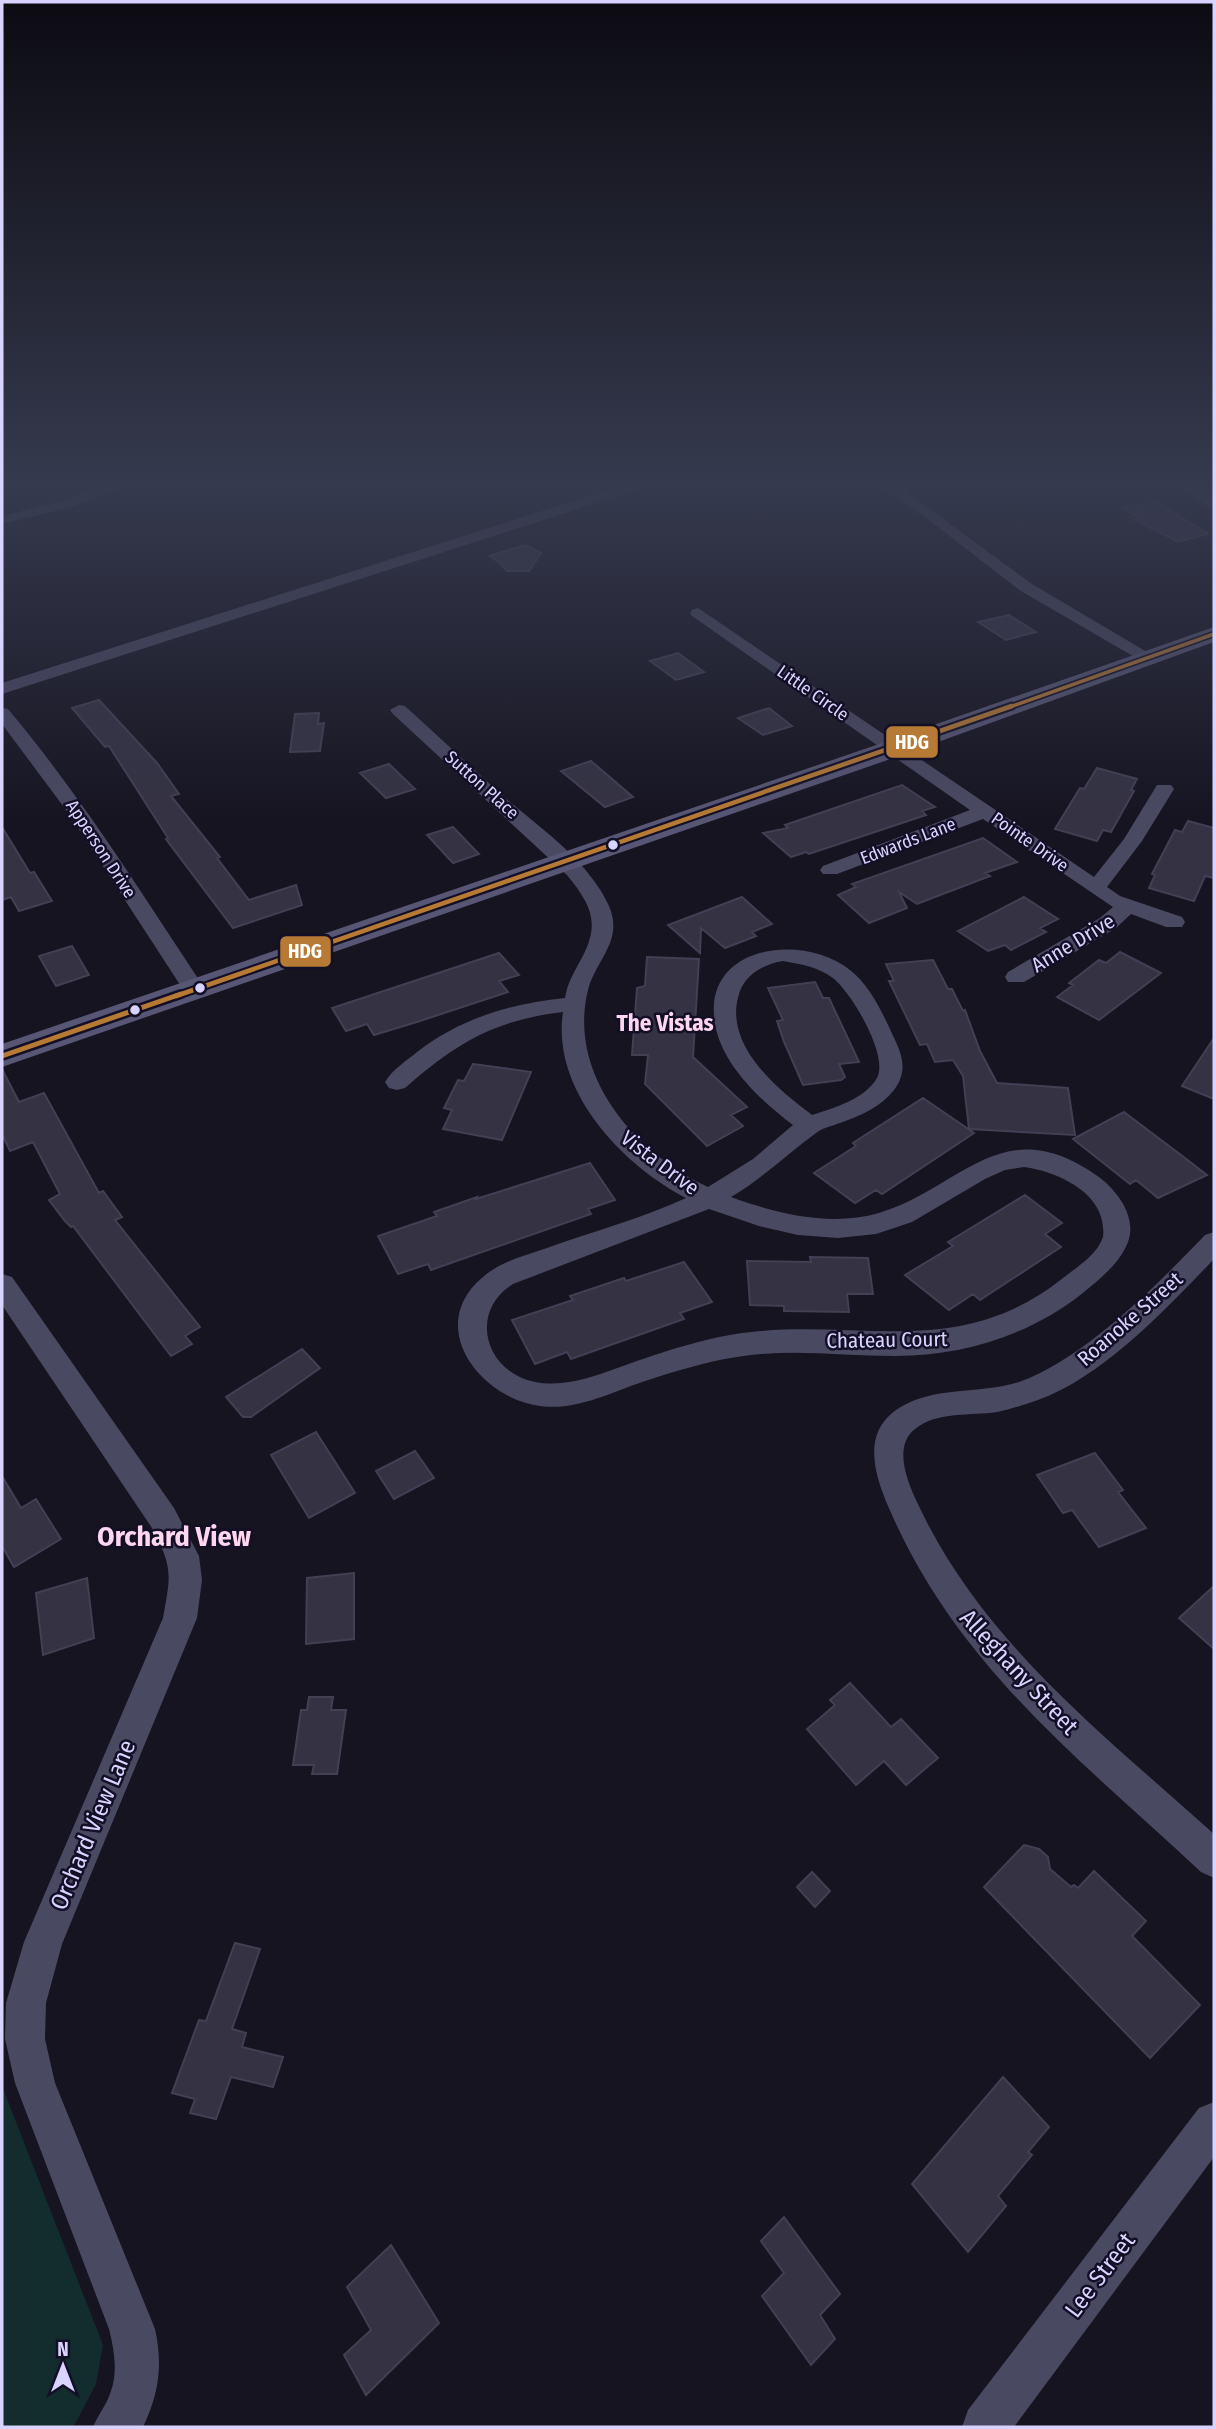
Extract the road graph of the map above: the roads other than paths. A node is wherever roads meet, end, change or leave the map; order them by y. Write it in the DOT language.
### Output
graph roads {
  1 [pos="297,594"];
  2 [pos="1038,594"];
  3 [pos="698,613"];
  4 [pos="1214,634"];
  5 [pos="1149,658"];
  6 [pos="2,689"];
  7 [pos="399,710"];
  8 [pos="2,713"];
  9 [pos="895,748"];
  10 [pos="1164,789"];
  11 [pos="985,811"];
  12 [pos="564,861"];
  13 [pos="830,870"];
  14 [pos="1095,888"];
  15 [pos="1127,906"];
  16 [pos="1174,922"];
  17 [pos="1016,977"];
  18 [pos="194,989"];
  19 [pos="574,1004"];
  20 [pos="2,1056"];
  21 [pos="397,1082"];
  22 [pos="809,1125"];
  23 [pos="708,1199"];
  24 [pos="1214,1242"];
  25 [pos="2,1284"];
  26 [pos="889,1443"];
  27 [pos="1214,1859"];
  28 [pos="1214,2123"];
  29 [pos="123,2416"];
  30 [pos="985,2427"];
  1 -- 6 [label="street"];
  2 -- 5 [label="street"];
  3 -- 9 [label="street, Little Circle"];
  4 -- 5 [label="main road"];
  5 -- 9 [label="main road"];
  7 -- 12 [label="street, Sutton Place"];
  8 -- 18 [label="street, Apperson Drive"];
  9 -- 11 [label="street, Pointe Drive"];
  9 -- 12 [label="main road"];
  10 -- 14 [label="street"];
  11 -- 13 [label="street, Edwards Lane"];
  11 -- 14 [label="street, Pointe Drive"];
  12 -- 18 [label="main road"];
  12 -- 19 [label="street, Vista Drive"];
  14 -- 15 [label="street, Pointe Drive"];
  15 -- 16 [label="street, Pointe Drive"];
  15 -- 17 [label="street, Anne Drive"];
  18 -- 20 [label="main road"];
  19 -- 21 [label="street"];
  19 -- 23 [label="street, Vista Drive"];
  22 -- 22 [label="street"];
  22 -- 23 [label="street"];
  23 -- 23 [label="street, Chateau Court"];
  24 -- 26 [label="street, Roanoke Street"];
  25 -- 29 [label="street, Orchard View Lane"];
  26 -- 27 [label="street, Alleghany Street"];
  28 -- 30 [label="street, Lee Street"];
}
